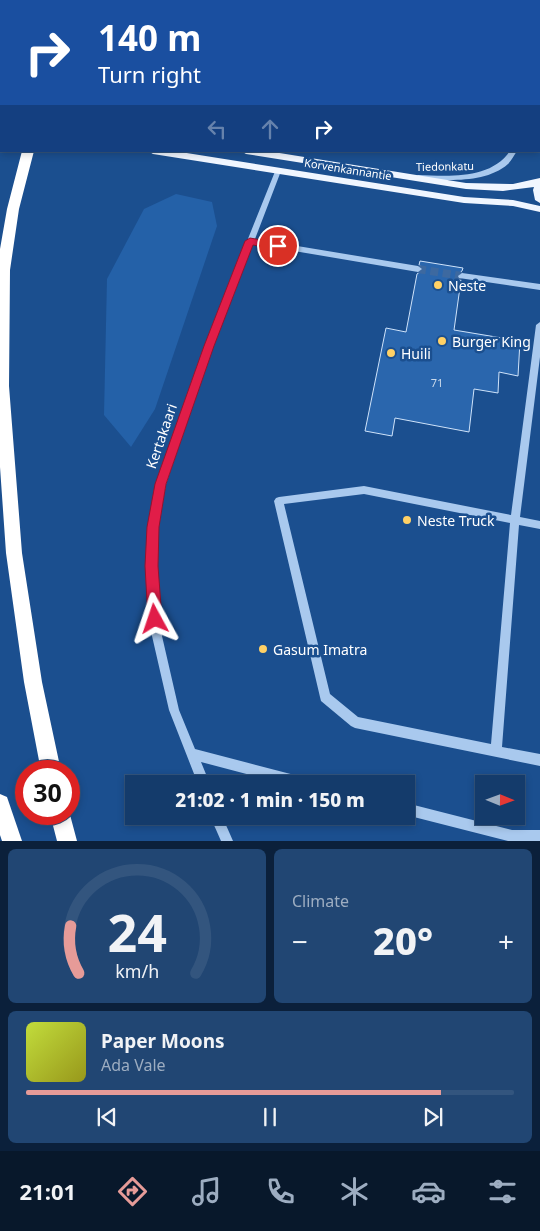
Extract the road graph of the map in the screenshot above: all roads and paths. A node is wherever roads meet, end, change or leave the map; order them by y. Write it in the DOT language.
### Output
graph roads {
  1 [pos="28,152"];
  2 [pos="159,152"];
  3 [pos="252,152"];
  4 [pos="513,152"];
  5 [pos="278,171"];
  6 [pos="397,176"];
  7 [pos="540,181"];
  8 [pos="540,185"];
  9 [pos="540,200"];
  10 [pos="540,209"];
  11 [pos="250,241"];
  12 [pos="418,269"];
  13 [pos="462,276"];
  14 [pos="540,288"];
  15 [pos="540,325"];
  16 [pos="515,520"];
  17 [pos="540,525"];
  18 [pos="496,751"];
  19 [pos="193,754"];
  20 [pos="49,760"];
  21 [pos="540,760"];
  22 [pos="201,775"];
  23 [pos="272,775"];
  24 [pos="0,804"];
  25 [pos="415,811"];
  26 [pos="62,825"];
  27 [pos="220,825"];
  28 [pos="540,836"];
  29 [pos="12,841"];
  30 [pos="66,841"];
  31 [pos="226,841"];
  1 -- 20 [label="highway"];
  2 -- 5 [label="main road, Korvenkannantie"];
  3 -- 6 [label="main road, Korvenkannantie"];
  4 -- 6 [label="street, Tiedonkatu"];
  5 -- 10 [label="main road, Korvenkannantie"];
  5 -- 11 [label="street, Kertakaari"];
  6 -- 7 [label="main road, Korvenkannantie"];
  8 -- 9 [label="main road"];
  11 -- 12 [label="street"];
  11 -- 19 [label="street, Kertakaari"];
  13 -- 14 [label="street"];
  15 -- 16 [label="street"];
  16 -- 17 [label="street"];
  16 -- 18 [label="street"];
  16 -- 18 [label="street"];
  18 -- 21 [label="street"];
  19 -- 22 [label="street, Kertakaari"];
  19 -- 23 [label="street"];
  24 -- 29 [label="highway"];
  25 -- 28 [label="street"];
  26 -- 30 [label="highway"];
  27 -- 31 [label="street"];
}
